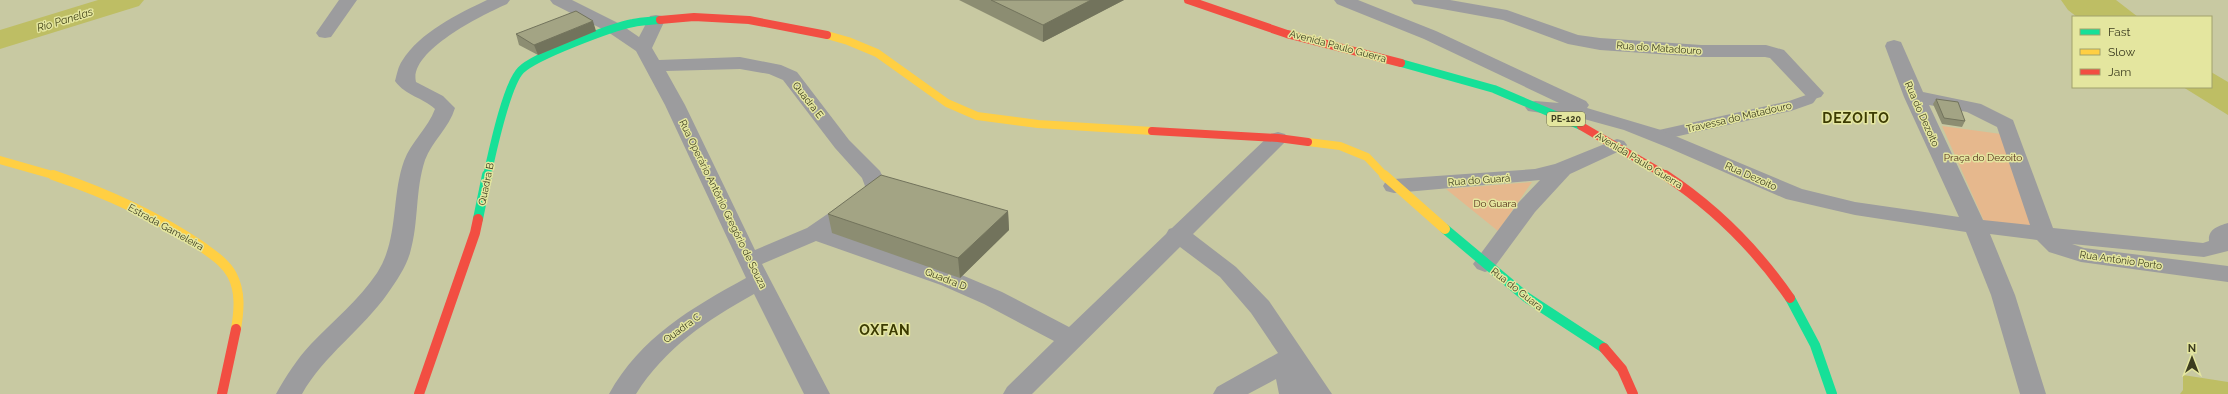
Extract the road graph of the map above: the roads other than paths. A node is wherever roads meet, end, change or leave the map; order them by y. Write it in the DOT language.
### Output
graph roads {
  1 [pos="348,0"];
  2 [pos="501,0"];
  3 [pos="559,0"];
  4 [pos="1188,0"];
  5 [pos="1343,0"];
  6 [pos="1420,0"];
  7 [pos="656,20"];
  8 [pos="614,28"];
  9 [pos="325,33"];
  10 [pos="1894,46"];
  11 [pos="649,57"];
  12 [pos="1814,94"];
  13 [pos="1914,97"];
  14 [pos="1535,107"];
  15 [pos="1605,117"];
  16 [pos="1660,135"];
  17 [pos="1278,138"];
  18 [pos="1617,145"];
  19 [pos="0,160"];
  20 [pos="1562,169"];
  21 [pos="1394,186"];
  22 [pos="873,194"];
  23 [pos="1973,225"];
  24 [pos="2228,230"];
  25 [pos="815,233"];
  26 [pos="1177,234"];
  27 [pos="2044,234"];
  28 [pos="1485,264"];
  29 [pos="755,271"];
  30 [pos="2228,274"];
  31 [pos="1071,339"];
  32 [pos="1289,358"];
  33 [pos="222,394"];
  34 [pos="289,394"];
  35 [pos="418,394"];
  36 [pos="622,394"];
  37 [pos="817,394"];
  38 [pos="1016,394"];
  39 [pos="1226,394"];
  40 [pos="1292,394"];
  41 [pos="1319,394"];
  42 [pos="1633,394"];
  43 [pos="1832,394"];
  44 [pos="2033,394"];
  1 -- 9 [label="street"];
  2 -- 34 [label="street"];
  3 -- 8 [label="street, Rua Operário Antônio Gregório de Souza"];
  4 -- 14 [label="street, Avenida Paulo Guerra / PE-120"];
  5 -- 15 [label="street"];
  6 -- 12 [label="street, Rua do Matadouro"];
  7 -- 8 [label="street, Quadra B"];
  7 -- 11 [label="street"];
  7 -- 17 [label="street, Quadra B"];
  8 -- 11 [label="street, Rua Operário Antônio Gregório de Souza"];
  8 -- 35 [label="street, Quadra B"];
  10 -- 13 [label="street, Rua do Dezoito"];
  11 -- 22 [label="street, Quadra E"];
  11 -- 29 [label="street, Rua Operário Antônio Gregório de Souza"];
  12 -- 16 [label="lane, Travessa do Matadouro"];
  13 -- 23 [label="street, Rua do Dezoito"];
  13 -- 27 [label="street"];
  14 -- 15 [label="street, Rua Dezoito"];
  14 -- 18 [label="street, Avenida Paulo Guerra / PE-120"];
  15 -- 16 [label="street, Rua Dezoito"];
  16 -- 23 [label="street, Rua Dezoito"];
  17 -- 21 [label="street, Rua do Guara"];
  17 -- 26 [label="street"];
  18 -- 20 [label="street, Rua do Guará"];
  18 -- 43 [label="street, Avenida Paulo Guerra / PE-120"];
  19 -- 33 [label="street, Estrada Gameleira"];
  20 -- 21 [label="street, Rua do Guará"];
  20 -- 28 [label="street, Rua do Guará"];
  21 -- 28 [label="street, Rua do Guara"];
  22 -- 25 [label="street, Quadra C"];
  23 -- 27 [label="street"];
  23 -- 44 [label="street, Rua do Dezoito"];
  24 -- 27 [label="street"];
  25 -- 29 [label="street, Quadra C"];
  25 -- 31 [label="street, Quadra D"];
  26 -- 31 [label="street"];
  26 -- 32 [label="street"];
  27 -- 30 [label="street, Rua Antônio Porto"];
  28 -- 42 [label="street, Rua do Guara"];
  29 -- 36 [label="street, Quadra C"];
  29 -- 37 [label="street, Rua Operário Antônio Gregório de Souza"];
  31 -- 38 [label="street"];
  32 -- 39 [label="street"];
  32 -- 40 [label="street"];
  32 -- 41 [label="street"];
}
